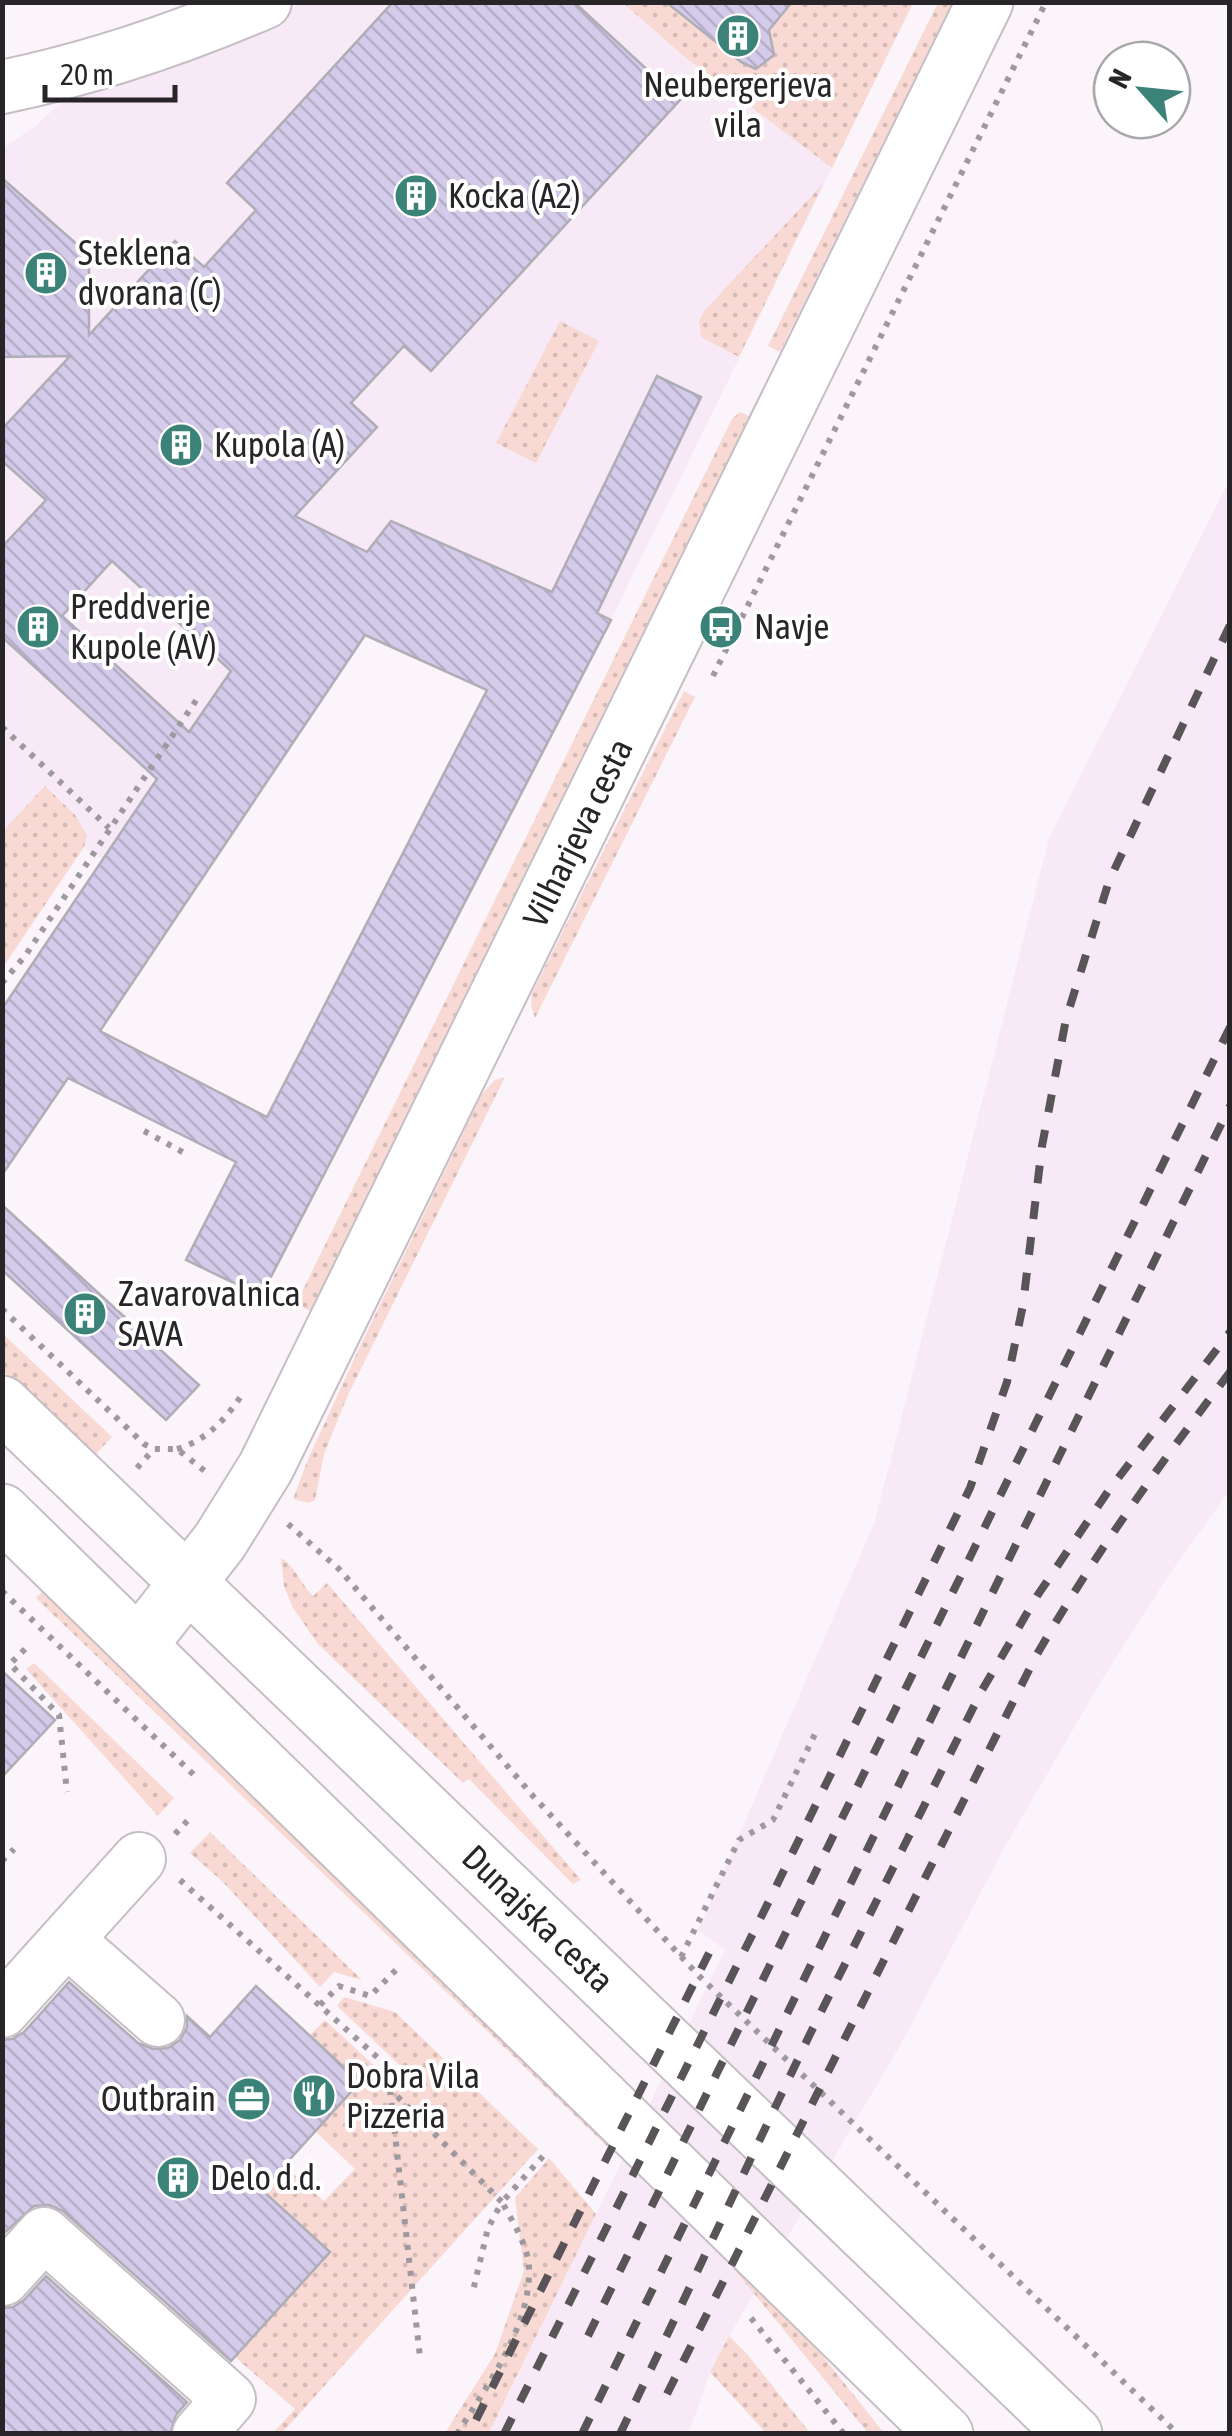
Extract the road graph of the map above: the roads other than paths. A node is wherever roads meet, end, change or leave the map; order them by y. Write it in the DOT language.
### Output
graph roads {
  1 [pos="265,2"];
  2 [pos="985,2"];
  3 [pos="2,87"];
  4 [pos="2,1404"];
  5 [pos="2,1512"];
  6 [pos="189,1582"];
  7 [pos="139,1645"];
  8 [pos="160,1854"];
  9 [pos="67,1940"];
  10 [pos="2,2011"];
  11 [pos="158,2020"];
  12 [pos="3,2279"];
  13 [pos="1073,2427"];
  14 [pos="199,2434"];
  15 [pos="944,2434"];
  1 -- 3 [label="street"];
  2 -- 6 [label="main road, Vilharjeva cesta"];
  4 -- 6 [label="main road, Dunajska cesta"];
  5 -- 7 [label="main road"];
  6 -- 7 [label="main road, Vilharjeva cesta"];
  6 -- 13 [label="main road, Dunajska cesta"];
  7 -- 15 [label="main road"];
  8 -- 9 [label="street"];
  9 -- 10 [label="street"];
  9 -- 11 [label="street"];
  12 -- 14 [label="street"];
}
